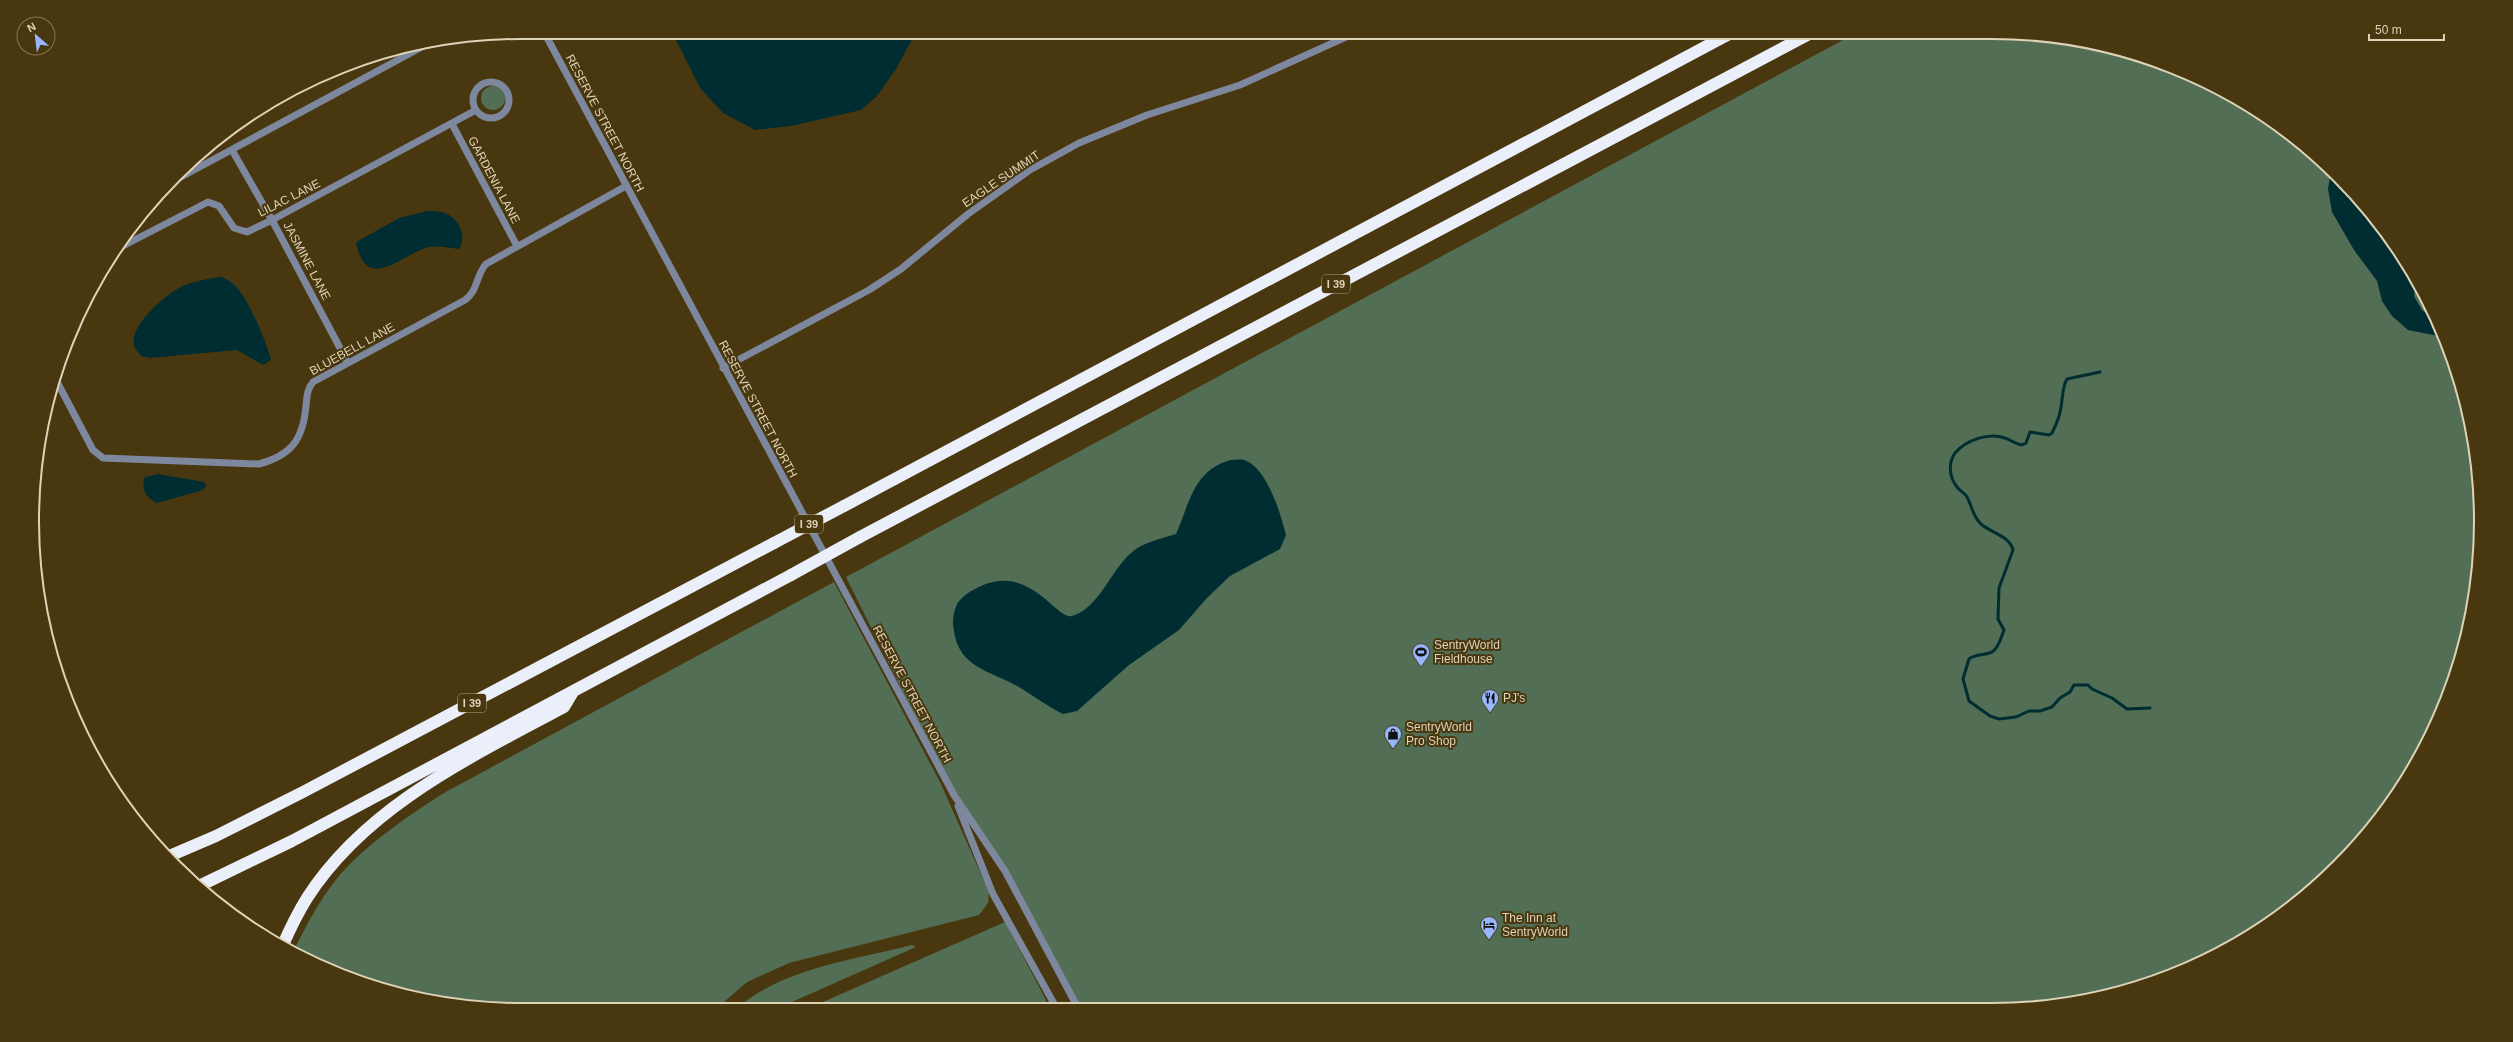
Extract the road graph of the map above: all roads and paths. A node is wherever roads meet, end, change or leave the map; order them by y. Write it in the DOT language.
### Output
graph roads {
  1 [pos="548,39"];
  2 [pos="1342,39"];
  3 [pos="1719,39"];
  4 [pos="1800,39"];
  5 [pos="415,51"];
  6 [pos="476,110"];
  7 [pos="452,124"];
  8 [pos="232,150"];
  9 [pos="186,174"];
  10 [pos="626,186"];
  11 [pos="272,220"];
  12 [pos="127,244"];
  13 [pos="517,246"];
  14 [pos="348,363"];
  15 [pos="723,368"];
  16 [pos="59,385"];
  17 [pos="574,690"];
  18 [pos="954,795"];
  19 [pos="173,854"];
  20 [pos="204,884"];
  21 [pos="285,941"];
  22 [pos="1053,1003"];
  23 [pos="1075,1003"];
  1 -- 10 [label="street, RESERVE STREET NORTH"];
  2 -- 15 [label="street, EAGLE SUMMIT"];
  3 -- 19 [label="highway, I 39, bridge"];
  4 -- 17 [label="highway, I 39, bridge"];
  5 -- 8 [label="street"];
  6 -- 6 [label="street"];
  6 -- 7 [label="street, LILAC LANE"];
  7 -- 11 [label="street, LILAC LANE"];
  7 -- 13 [label="street, GARDENIA LANE"];
  8 -- 9 [label="street"];
  8 -- 11 [label="street, JASMINE LANE"];
  10 -- 13 [label="street, BLUEBELL LANE"];
  10 -- 15 [label="street, RESERVE STREET NORTH"];
  11 -- 12 [label="street, LILAC LANE"];
  11 -- 14 [label="street, JASMINE LANE"];
  13 -- 14 [label="street, BLUEBELL LANE"];
  14 -- 16 [label="street, BLUEBELL LANE"];
  15 -- 18 [label="street, RESERVE STREET NORTH"];
  17 -- 20 [label="highway, I 39"];
  17 -- 21 [label="highway"];
  18 -- 22 [label="street, RESERVE STREET NORTH"];
  18 -- 23 [label="street, RESERVE STREET NORTH"];
}
